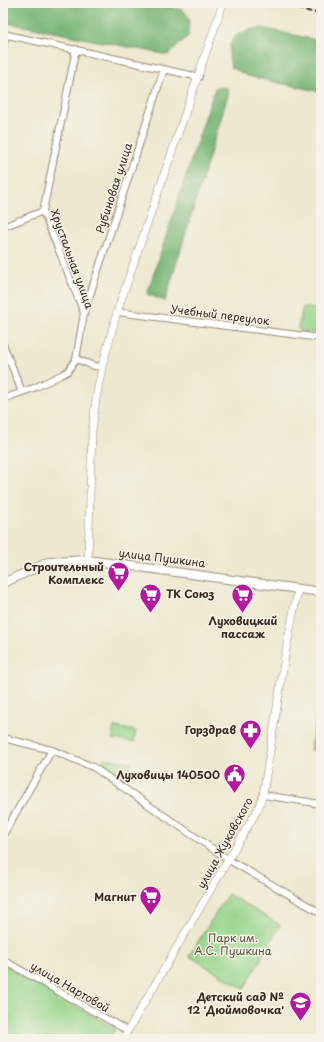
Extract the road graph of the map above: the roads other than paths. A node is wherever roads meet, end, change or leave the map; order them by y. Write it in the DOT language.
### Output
graph roads {
  1 [pos="223,3"];
  2 [pos="5,34"];
  3 [pos="3,48"];
  4 [pos="76,49"];
  5 [pos="164,69"];
  6 [pos="199,77"];
  7 [pos="42,211"];
  8 [pos="3,227"];
  9 [pos="117,312"];
  10 [pos="84,313"];
  11 [pos="321,338"];
  12 [pos="3,344"];
  13 [pos="76,359"];
  14 [pos="102,366"];
  15 [pos="22,392"];
  16 [pos="3,399"];
  17 [pos="88,560"];
  18 [pos="3,583"];
  19 [pos="298,589"];
  20 [pos="321,592"];
  21 [pos="3,738"];
  22 [pos="52,750"];
  23 [pos="263,795"];
  24 [pos="321,804"];
  25 [pos="3,836"];
  26 [pos="229,860"];
  27 [pos="321,913"];
  28 [pos="3,960"];
  29 [pos="128,1031"];
  30 [pos="123,1039"];
  1 -- 6 [label="street"];
  2 -- 3 [label="street"];
  2 -- 4 [label="street"];
  4 -- 5 [label="street"];
  4 -- 7 [label="street, Хрустальная улица"];
  5 -- 6 [label="street"];
  5 -- 10 [label="street, Рубиновая улица"];
  6 -- 9 [label="street"];
  7 -- 8 [label="street"];
  7 -- 10 [label="street, Хрустальная улица"];
  9 -- 11 [label="street, Учебный переулок"];
  9 -- 14 [label="street"];
  10 -- 13 [label="street, Хрустальная улица"];
  12 -- 15 [label="street"];
  13 -- 14 [label="street"];
  13 -- 15 [label="street"];
  14 -- 17 [label="street"];
  15 -- 16 [label="street"];
  17 -- 18 [label="main road, улица Пушкина"];
  17 -- 19 [label="main road, улица Пушкина"];
  19 -- 20 [label="main road, улица Пушкина"];
  19 -- 23 [label="street, улица Жуковского"];
  21 -- 22 [label="street"];
  22 -- 25 [label="street"];
  22 -- 26 [label="street"];
  23 -- 24 [label="street"];
  23 -- 26 [label="street, улица Жуковского"];
  26 -- 27 [label="street"];
  26 -- 29 [label="street, улица Жуковского"];
  28 -- 29 [label="street, улица Нартовой"];
  29 -- 30 [label="street, улица Жуковского"];
}
